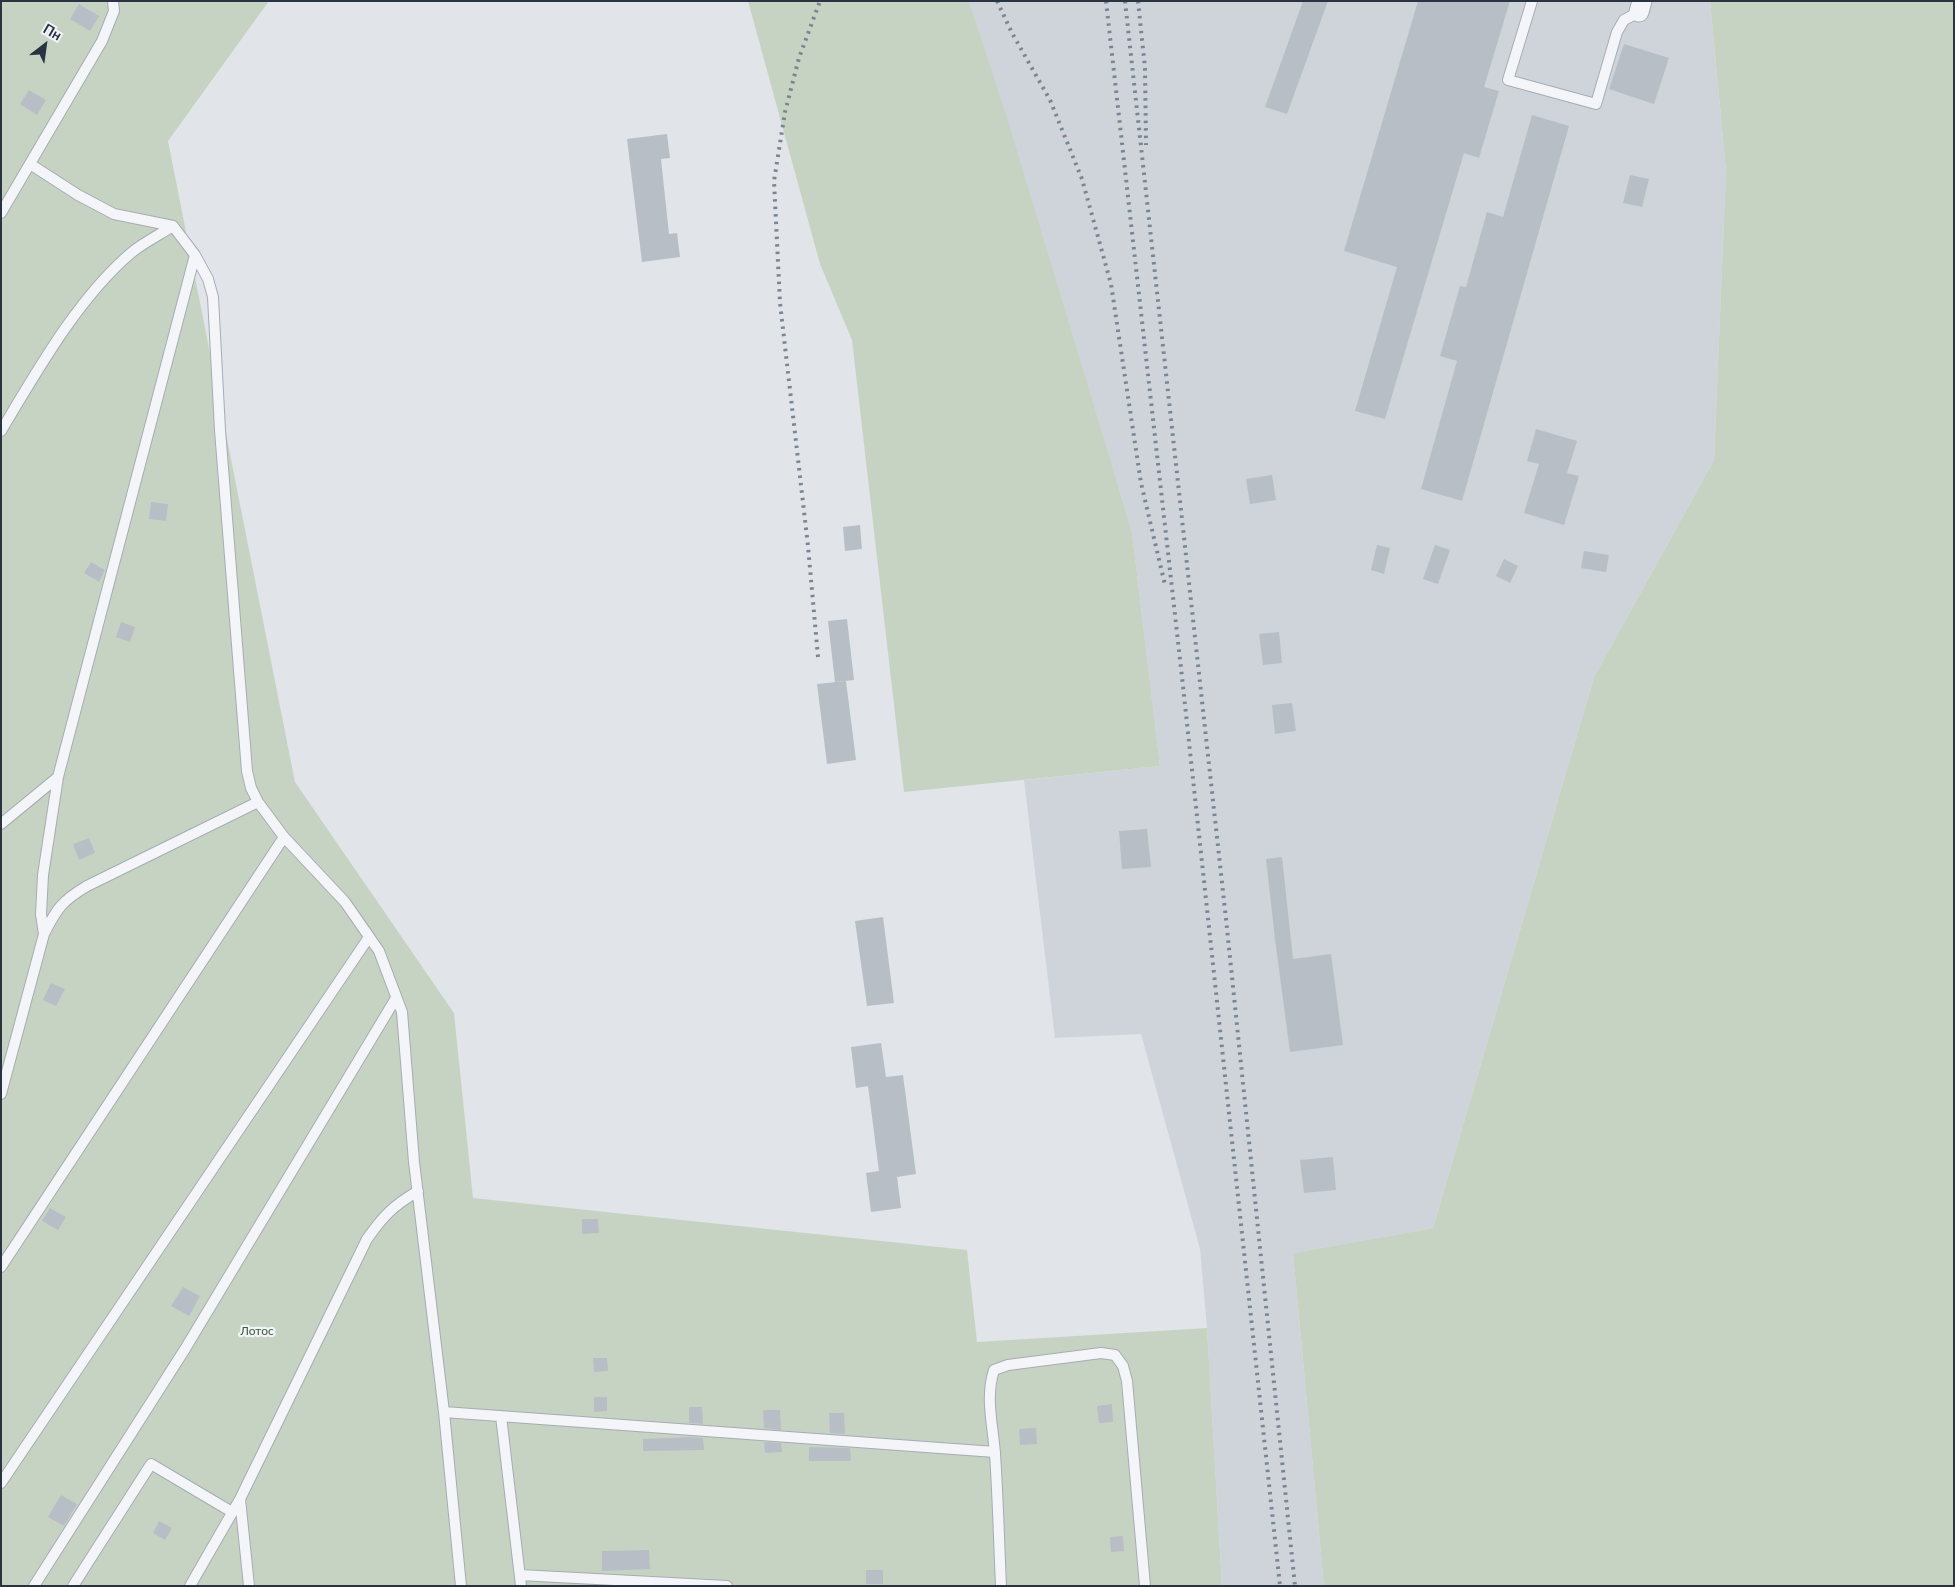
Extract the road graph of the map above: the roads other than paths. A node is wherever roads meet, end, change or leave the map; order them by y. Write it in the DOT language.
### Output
graph roads {
  1 [pos="113,1"];
  2 [pos="1532,1"];
  3 [pos="1640,7"];
  4 [pos="30,164"];
  5 [pos="1,212"];
  6 [pos="173,226"];
  7 [pos="196,254"];
  8 [pos="1,431"];
  9 [pos="58,777"];
  10 [pos="258,802"];
  11 [pos="1,824"];
  12 [pos="284,837"];
  13 [pos="44,934"];
  14 [pos="369,937"];
  15 [pos="396,998"];
  16 [pos="1,1094"];
  17 [pos="418,1191"];
  18 [pos="1,1267"];
  19 [pos="444,1412"];
  20 [pos="502,1416"];
  21 [pos="995,1452"];
  22 [pos="1,1483"];
  23 [pos="240,1499"];
  24 [pos="232,1512"];
  25 [pos="520,1580"];
  26 [pos="34,1586"];
  27 [pos="73,1586"];
  28 [pos="190,1586"];
  29 [pos="249,1586"];
  30 [pos="461,1586"];
  31 [pos="728,1586"];
  32 [pos="1001,1586"];
  33 [pos="1145,1586"];
  1 -- 4 [label="lane"];
  2 -- 3 [label="lane"];
  4 -- 5 [label="lane"];
  4 -- 6 [label="lane"];
  6 -- 7 [label="lane"];
  6 -- 8 [label="lane"];
  7 -- 9 [label="lane"];
  7 -- 10 [label="lane"];
  9 -- 11 [label="lane"];
  9 -- 13 [label="lane"];
  10 -- 12 [label="lane"];
  10 -- 13 [label="lane"];
  12 -- 14 [label="lane"];
  12 -- 18 [label="lane"];
  13 -- 16 [label="lane"];
  14 -- 15 [label="lane"];
  14 -- 22 [label="lane"];
  15 -- 17 [label="lane"];
  15 -- 26 [label="lane"];
  17 -- 19 [label="lane"];
  17 -- 23 [label="lane"];
  19 -- 20 [label="lane"];
  19 -- 30 [label="lane"];
  20 -- 21 [label="lane"];
  20 -- 25 [label="lane"];
  21 -- 32 [label="lane"];
  21 -- 33 [label="lane"];
  23 -- 24 [label="lane"];
  23 -- 29 [label="lane"];
  24 -- 27 [label="lane"];
  24 -- 28 [label="lane"];
  25 -- 31 [label="lane"];
}
